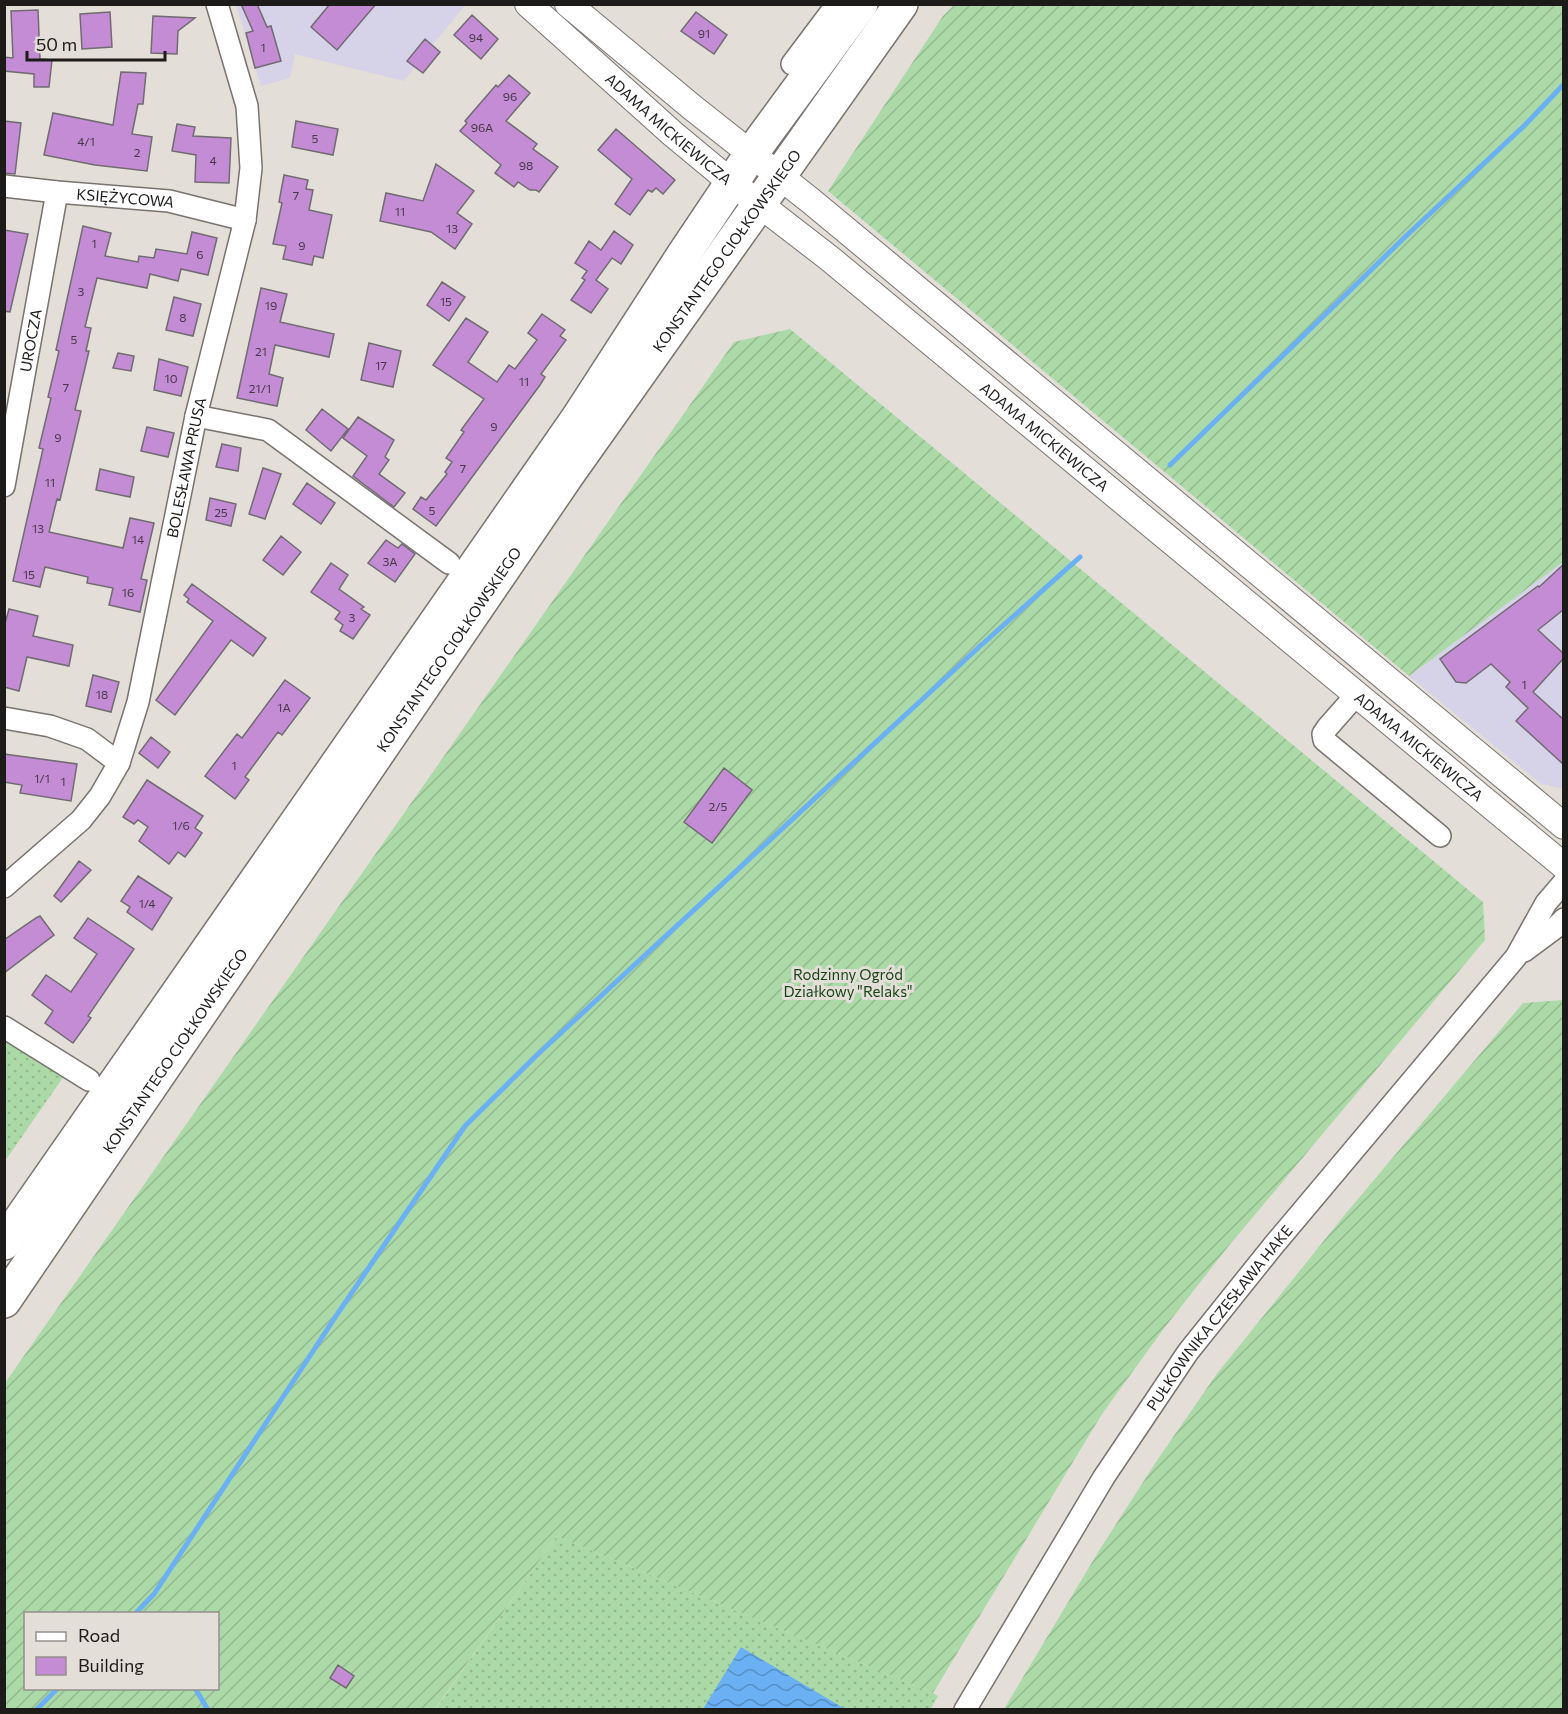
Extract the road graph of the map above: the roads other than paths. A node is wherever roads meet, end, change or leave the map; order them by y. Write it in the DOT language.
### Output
graph roads {
  1 [pos="217,4"];
  2 [pos="528,4"];
  3 [pos="568,4"];
  4 [pos="837,4"];
  5 [pos="861,4"];
  6 [pos="901,4"];
  7 [pos="796,74"];
  8 [pos="834,100"];
  9 [pos="693,108"];
  10 [pos="673,134"];
  11 [pos="751,154"];
  12 [pos="779,176"];
  13 [pos="732,183"];
  14 [pos="4,186"];
  15 [pos="57,192"];
  16 [pos="759,203"];
  17 [pos="245,219"];
  18 [pos="847,232"];
  19 [pos="684,254"];
  20 [pos="828,258"];
  21 [pos="708,274"];
  22 [pos="196,416"];
  23 [pos="4,486"];
  24 [pos="449,563"];
  25 [pos="1357,694"];
  26 [pos="4,718"];
  27 [pos="119,763"];
  28 [pos="1541,808"];
  29 [pos="1563,826"];
  30 [pos="1522,831"];
  31 [pos="1440,836"];
  32 [pos="1563,866"];
  33 [pos="1563,882"];
  34 [pos="4,887"];
  35 [pos="1563,919"];
  36 [pos="1516,957"];
  37 [pos="4,1027"];
  38 [pos="89,1080"];
  39 [pos="4,1244"];
  40 [pos="4,1301"];
  41 [pos="965,1710"];
  1 -- 17 [label="street, BOLESŁAWA PRUSA"];
  2 -- 10 [label="street, ADAMA MICKIEWICZA"];
  3 -- 9 [label="street, ADAMA MICKIEWICZA"];
  4 -- 7 [label="street, KONSTANTEGO CIOŁKOWSKIEGO"];
  5 -- 7 [label="main road, KONSTANTEGO CIOŁKOWSKIEGO"];
  6 -- 8 [label="main road, KONSTANTEGO CIOŁKOWSKIEGO"];
  7 -- 8 [label="main road"];
  7 -- 11 [label="main road, KONSTANTEGO CIOŁKOWSKIEGO"];
  8 -- 12 [label="main road, KONSTANTEGO CIOŁKOWSKIEGO"];
  9 -- 10 [label="street"];
  9 -- 11 [label="street, ADAMA MICKIEWICZA"];
  10 -- 13 [label="street, ADAMA MICKIEWICZA"];
  11 -- 12 [label="street, ADAMA MICKIEWICZA"];
  11 -- 13 [label="main road, KONSTANTEGO CIOŁKOWSKIEGO"];
  12 -- 16 [label="main road, KONSTANTEGO CIOŁKOWSKIEGO"];
  12 -- 18 [label="street, ADAMA MICKIEWICZA"];
  13 -- 16 [label="street, ADAMA MICKIEWICZA"];
  13 -- 19 [label="main road, KONSTANTEGO CIOŁKOWSKIEGO"];
  14 -- 15 [label="street, KSIĘŻYCOWA"];
  15 -- 17 [label="street, KSIĘŻYCOWA"];
  15 -- 23 [label="street, UROCZA"];
  16 -- 20 [label="street, ADAMA MICKIEWICZA"];
  16 -- 21 [label="main road, KONSTANTEGO CIOŁKOWSKIEGO"];
  17 -- 22 [label="street, BOLESŁAWA PRUSA"];
  18 -- 20 [label="street"];
  18 -- 28 [label="street, ADAMA MICKIEWICZA"];
  19 -- 21 [label="main road"];
  19 -- 39 [label="main road, KONSTANTEGO CIOŁKOWSKIEGO"];
  20 -- 25 [label="street, ADAMA MICKIEWICZA"];
  21 -- 40 [label="main road, KONSTANTEGO CIOŁKOWSKIEGO"];
  22 -- 24 [label="street"];
  22 -- 27 [label="street, BOLESŁAWA PRUSA"];
  25 -- 30 [label="street, ADAMA MICKIEWICZA"];
  25 -- 31 [label="street"];
  26 -- 27 [label="street"];
  27 -- 34 [label="street, BOLESŁAWA PRUSA"];
  28 -- 29 [label="street, ADAMA MICKIEWICZA"];
  28 -- 30 [label="street"];
  30 -- 32 [label="street, ADAMA MICKIEWICZA"];
  33 -- 36 [label="street, PUŁKOWNIKA CZESŁAWA HAKE"];
  35 -- 36 [label="street, PUŁKOWNIKA CZESŁAWA HAKE"];
  36 -- 41 [label="street, PUŁKOWNIKA CZESŁAWA HAKE"];
  37 -- 38 [label="street"];
}
